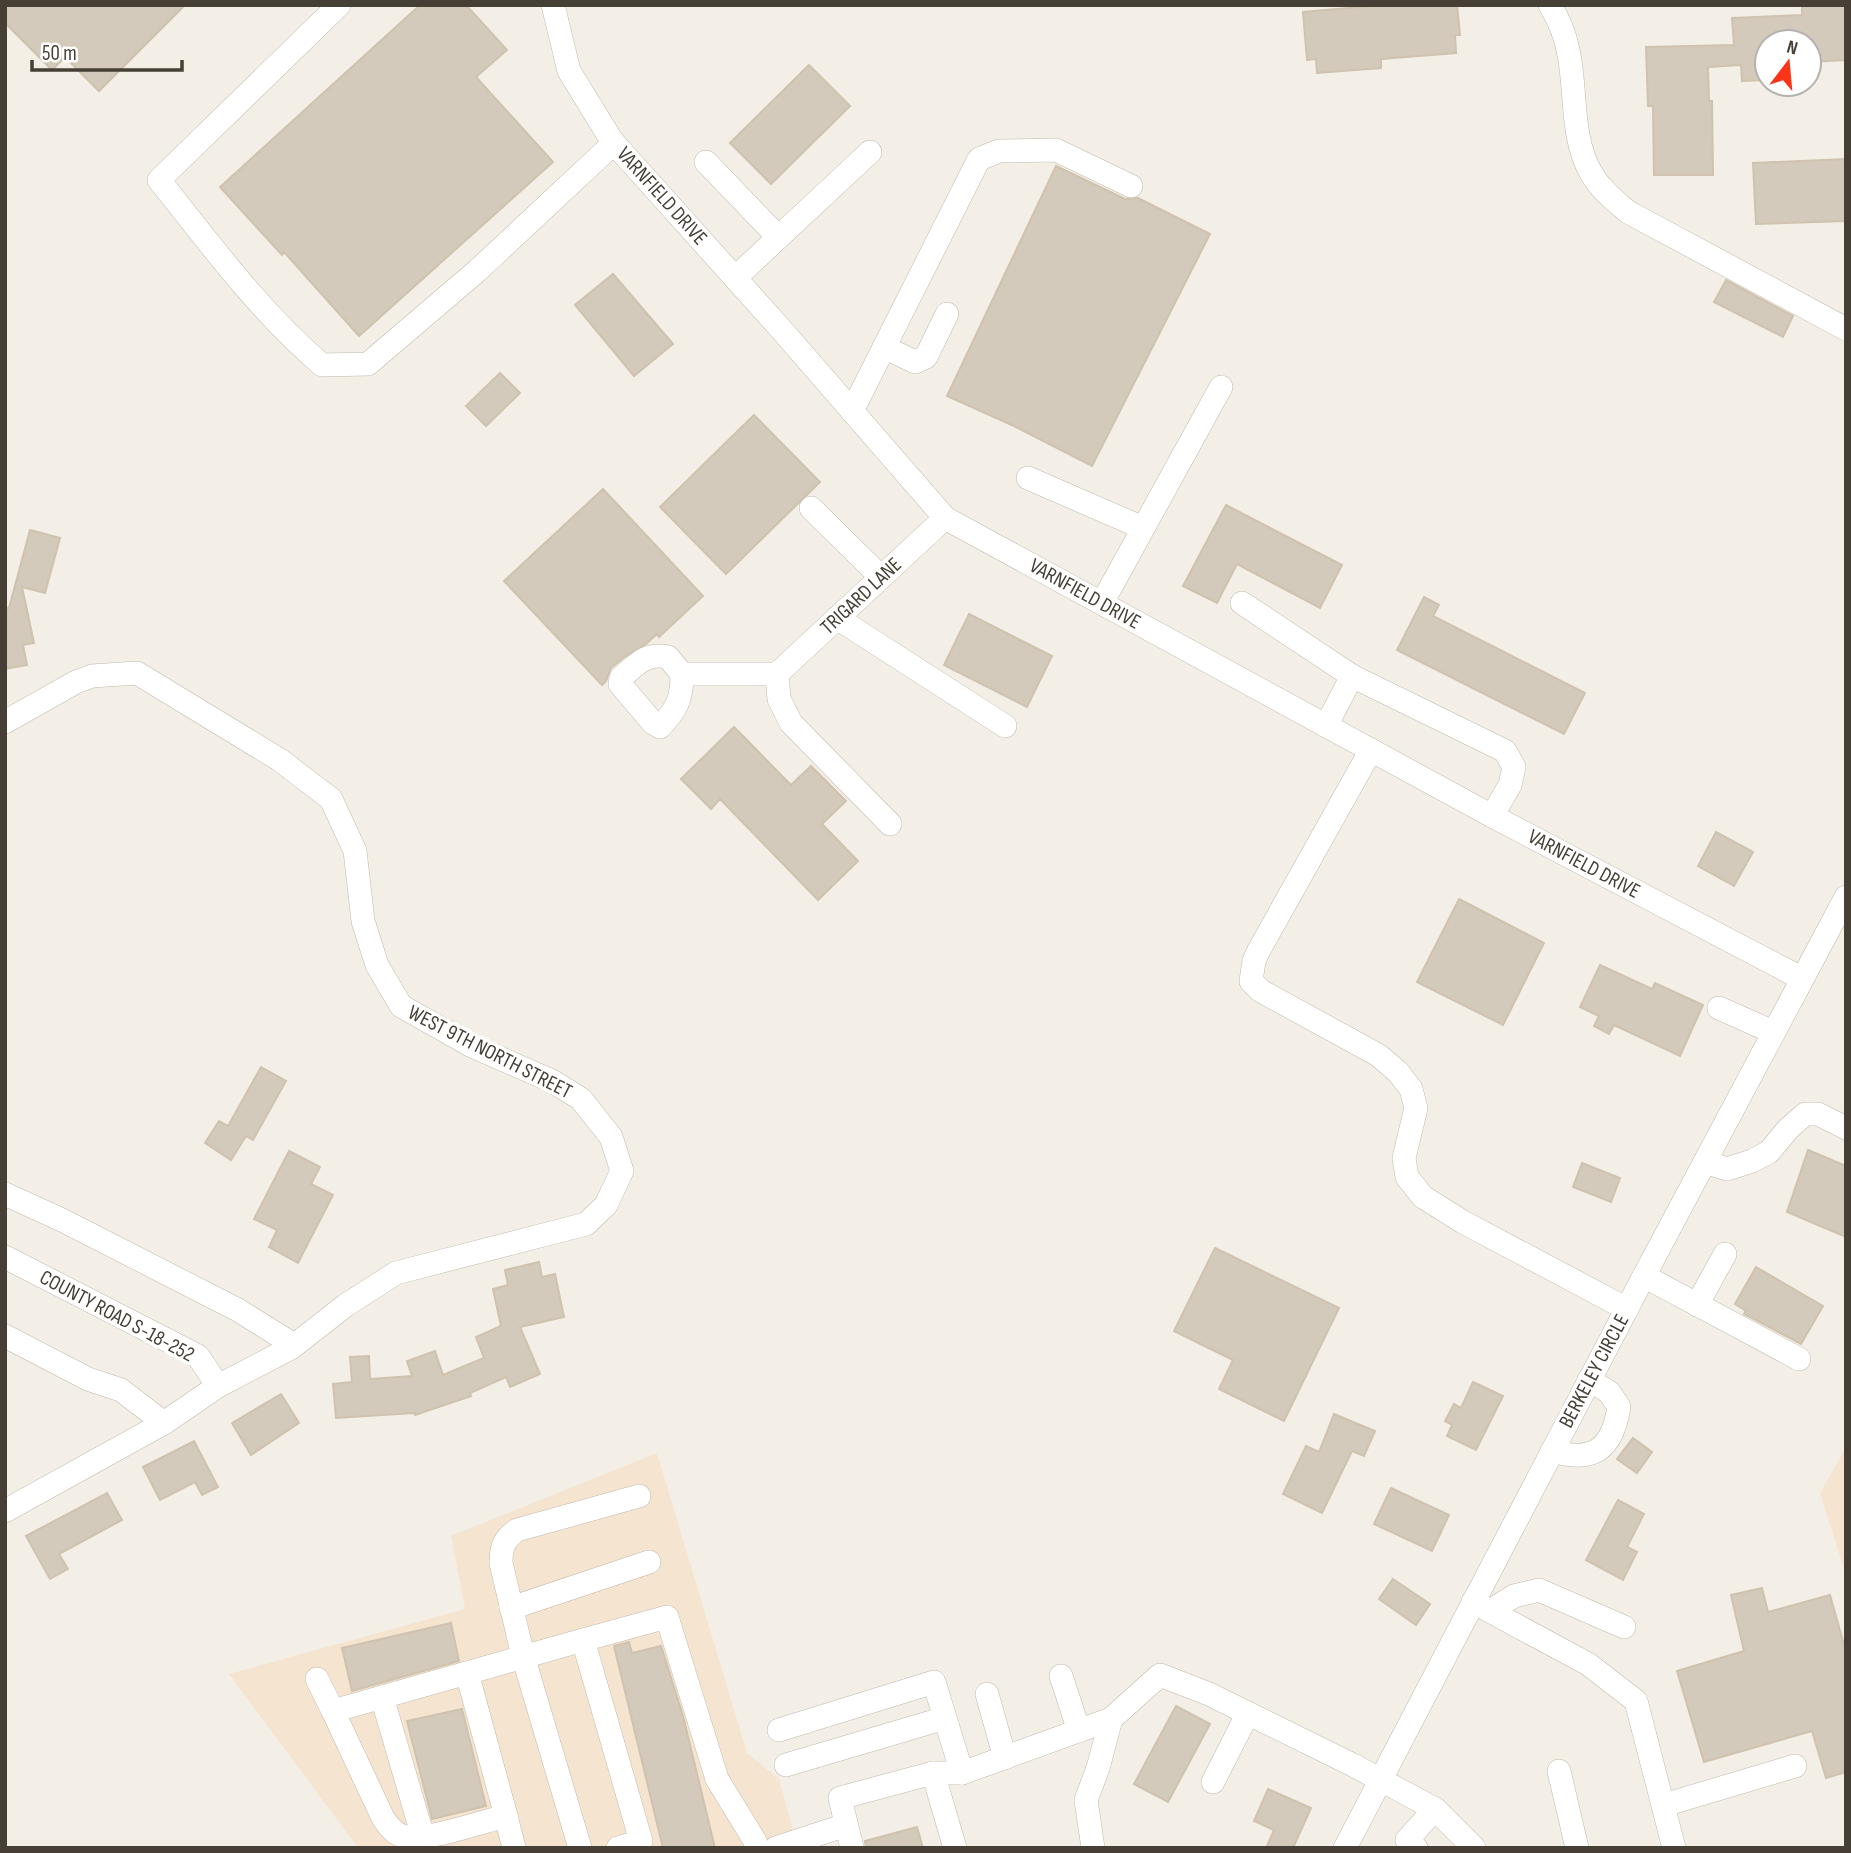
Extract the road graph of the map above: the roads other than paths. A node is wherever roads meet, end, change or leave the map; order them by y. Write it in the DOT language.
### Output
graph roads {
  1 [pos="339,5"];
  2 [pos="553,5"];
  3 [pos="1557,8"];
  4 [pos="614,144"];
  5 [pos="870,152"];
  6 [pos="706,162"];
  7 [pos="1130,186"];
  8 [pos="778,237"];
  9 [pos="735,278"];
  10 [pos="947,314"];
  11 [pos="1846,329"];
  12 [pos="884,347"];
  13 [pos="1221,387"];
  14 [pos="852,411"];
  15 [pos="1028,478"];
  16 [pos="811,508"];
  17 [pos="945,518"];
  18 [pos="1143,528"];
  19 [pos="881,577"];
  20 [pos="1102,603"];
  21 [pos="1242,603"];
  22 [pos="837,618"];
  23 [pos="682,674"];
  24 [pos="777,674"];
  25 [pos="1352,676"];
  26 [pos="5,722"];
  27 [pos="1005,726"];
  28 [pos="1326,726"];
  29 [pos="1371,750"];
  30 [pos="1492,816"];
  31 [pos="890,824"];
  32 [pos="1846,897"];
  33 [pos="1801,978"];
  34 [pos="1719,1008"];
  35 [pos="1773,1032"];
  36 [pos="1846,1128"];
  37 [pos="1704,1162"];
  38 [pos="5,1194"];
  39 [pos="1725,1254"];
  40 [pos="5,1257"];
  41 [pos="1644,1276"];
  42 [pos="1697,1305"];
  43 [pos="1627,1309"];
  44 [pos="5,1336"];
  45 [pos="294,1345"];
  46 [pos="1799,1359"];
  47 [pos="1589,1380"];
  48 [pos="218,1386"];
  49 [pos="164,1423"];
  50 [pos="1552,1451"];
  51 [pos="639,1496"];
  52 [pos="5,1511"];
  53 [pos="649,1562"];
  54 [pos="1482,1606"];
  55 [pos="511,1608"];
  56 [pos="1624,1627"];
  57 [pos="583,1640"];
  58 [pos="523,1657"];
  59 [pos="467,1673"];
  60 [pos="1060,1676"];
  61 [pos="317,1679"];
  62 [pos="987,1694"];
  63 [pos="382,1697"];
  64 [pos="333,1711"];
  65 [pos="1248,1713"];
  66 [pos="945,1717"];
  67 [pos="1111,1719"];
  68 [pos="779,1730"];
  69 [pos="1079,1731"];
  70 [pos="1005,1758"];
  71 [pos="786,1765"];
  72 [pos="1795,1766"];
  73 [pos="1559,1772"];
  74 [pos="933,1773"];
  75 [pos="962,1773"];
  76 [pos="1380,1780"];
  77 [pos="1213,1783"];
  78 [pos="1664,1805"];
  79 [pos="1434,1809"];
  80 [pos="506,1816"];
  81 [pos="846,1825"];
  82 [pos="423,1837"];
  83 [pos="514,1848"];
  84 [pos="580,1848"];
  85 [pos="618,1848"];
  86 [pos="757,1848"];
  87 [pos="776,1848"];
  88 [pos="852,1848"];
  89 [pos="955,1848"];
  90 [pos="1093,1848"];
  91 [pos="1345,1848"];
  92 [pos="1416,1848"];
  93 [pos="1475,1848"];
  94 [pos="1577,1848"];
  95 [pos="1674,1848"];
  1 -- 4 [label="street"];
  2 -- 4 [label="street, VARNFIELD DRIVE"];
  3 -- 11 [label="street"];
  4 -- 9 [label="street, VARNFIELD DRIVE"];
  5 -- 8 [label="street"];
  6 -- 8 [label="street"];
  7 -- 12 [label="street"];
  8 -- 9 [label="street"];
  9 -- 14 [label="street, VARNFIELD DRIVE"];
  10 -- 12 [label="street"];
  12 -- 14 [label="street"];
  13 -- 18 [label="street"];
  14 -- 17 [label="street, VARNFIELD DRIVE"];
  15 -- 18 [label="street"];
  16 -- 19 [label="street"];
  17 -- 19 [label="street, TRIGARD LANE"];
  17 -- 20 [label="street, VARNFIELD DRIVE"];
  18 -- 20 [label="street"];
  19 -- 22 [label="street, TRIGARD LANE"];
  20 -- 28 [label="street, VARNFIELD DRIVE"];
  21 -- 25 [label="street"];
  22 -- 24 [label="street, TRIGARD LANE"];
  22 -- 27 [label="street"];
  23 -- 24 [label="street"];
  24 -- 31 [label="street"];
  25 -- 28 [label="street"];
  25 -- 30 [label="street"];
  26 -- 45 [label="street, WEST 9TH NORTH STREET"];
  28 -- 29 [label="street, VARNFIELD DRIVE"];
  29 -- 30 [label="street, VARNFIELD DRIVE"];
  29 -- 43 [label="street"];
  30 -- 33 [label="street, VARNFIELD DRIVE"];
  32 -- 33 [label="street, BERKELEY CIRCLE"];
  33 -- 35 [label="street, BERKELEY CIRCLE"];
  34 -- 35 [label="street"];
  35 -- 37 [label="street, BERKELEY CIRCLE"];
  36 -- 37 [label="street"];
  37 -- 41 [label="street, BERKELEY CIRCLE"];
  38 -- 45 [label="street"];
  39 -- 42 [label="street"];
  40 -- 48 [label="street, COUNTY ROAD S-18-252"];
  41 -- 42 [label="street"];
  41 -- 43 [label="street, BERKELEY CIRCLE"];
  42 -- 46 [label="street"];
  43 -- 47 [label="street, BERKELEY CIRCLE"];
  44 -- 49 [label="street"];
  45 -- 48 [label="street, WEST 9TH NORTH STREET"];
  47 -- 50 [label="street, BERKELEY CIRCLE"];
  47 -- 50 [label="street"];
  48 -- 49 [label="street, WEST 9TH NORTH STREET"];
  49 -- 52 [label="street, WEST 9TH NORTH STREET"];
  50 -- 54 [label="street, BERKELEY CIRCLE"];
  51 -- 55 [label="street"];
  53 -- 55 [label="street"];
  54 -- 56 [label="street"];
  54 -- 76 [label="street, BERKELEY CIRCLE"];
  54 -- 78 [label="street"];
  55 -- 58 [label="street"];
  57 -- 58 [label="street"];
  57 -- 85 [label="street"];
  57 -- 86 [label="street"];
  58 -- 59 [label="street"];
  58 -- 84 [label="street"];
  59 -- 63 [label="street"];
  59 -- 80 [label="street"];
  60 -- 69 [label="street"];
  61 -- 64 [label="street"];
  62 -- 70 [label="street"];
  63 -- 64 [label="street"];
  63 -- 82 [label="street"];
  64 -- 82 [label="street"];
  65 -- 67 [label="street"];
  65 -- 76 [label="street"];
  65 -- 77 [label="street"];
  66 -- 68 [label="street"];
  66 -- 71 [label="street"];
  66 -- 75 [label="street"];
  67 -- 69 [label="street"];
  67 -- 90 [label="street"];
  69 -- 70 [label="street"];
  70 -- 75 [label="street"];
  72 -- 78 [label="street"];
  73 -- 94 [label="street"];
  74 -- 75 [label="street"];
  74 -- 81 [label="street"];
  74 -- 89 [label="street"];
  76 -- 79 [label="street"];
  76 -- 91 [label="street, BERKELEY CIRCLE"];
  78 -- 95 [label="street"];
  79 -- 92 [label="street"];
  79 -- 93 [label="street"];
  80 -- 82 [label="street"];
  80 -- 83 [label="street"];
  81 -- 87 [label="street"];
  81 -- 88 [label="street"];
}
